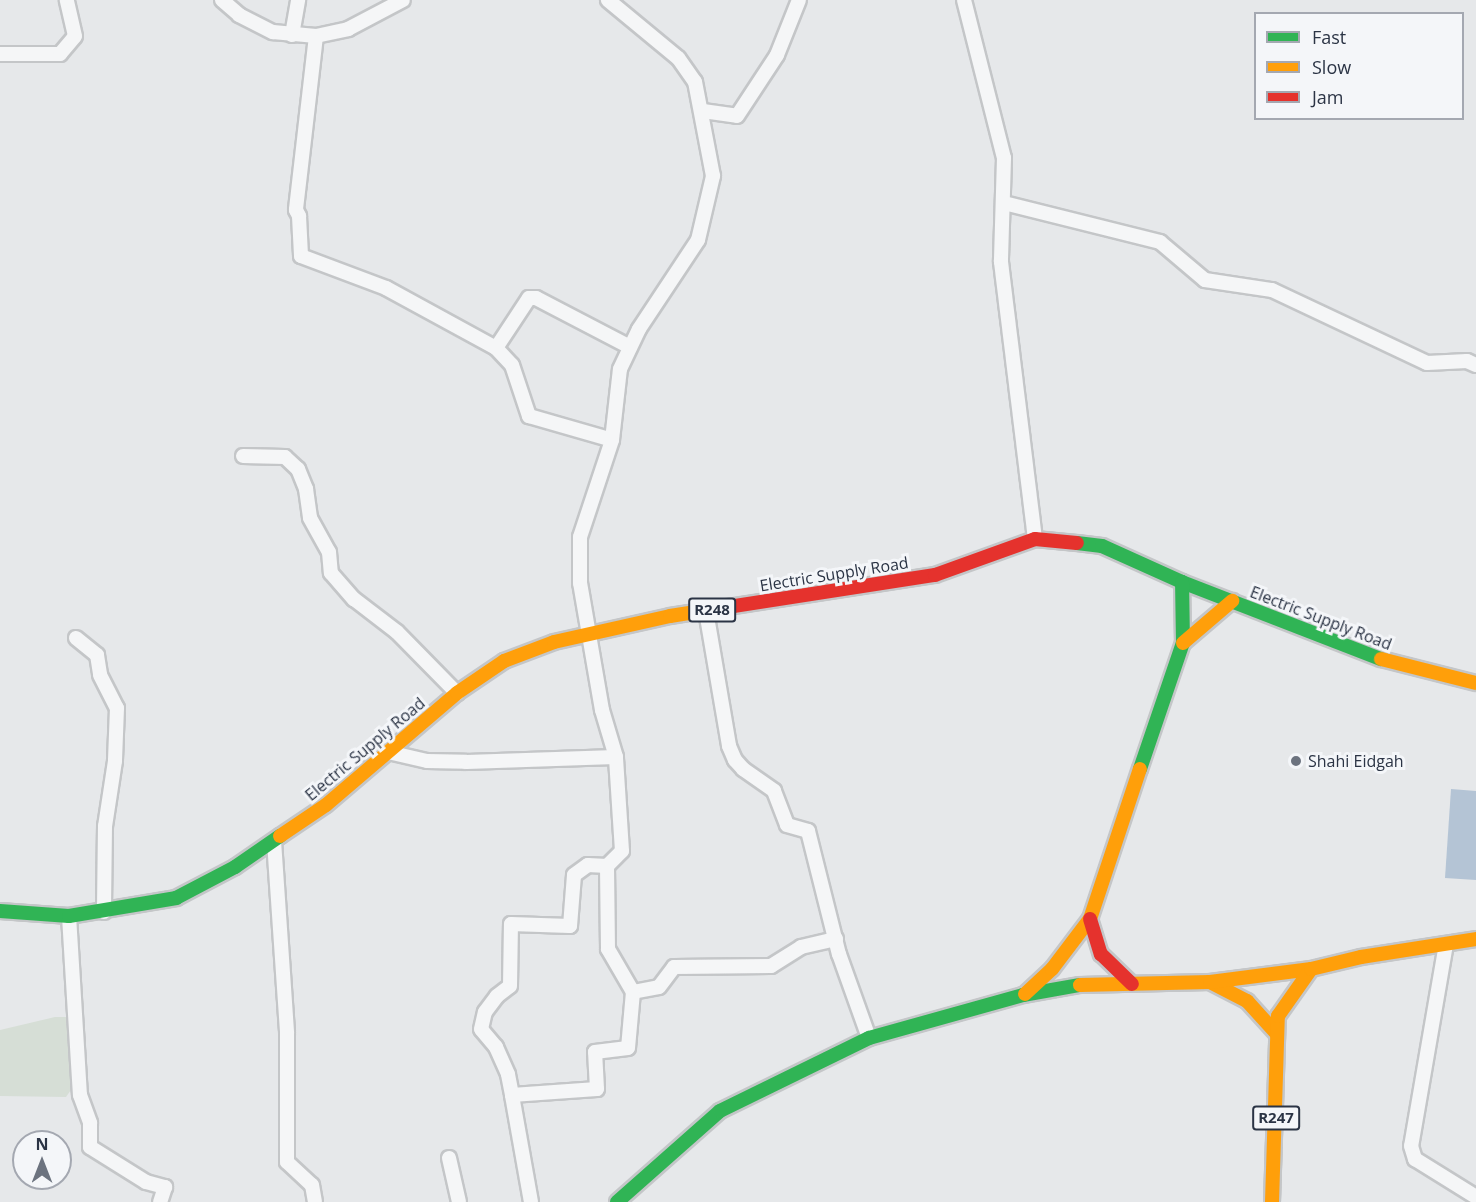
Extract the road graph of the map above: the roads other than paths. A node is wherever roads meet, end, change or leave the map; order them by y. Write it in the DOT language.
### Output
graph roads {
  1 [pos="67,0"];
  2 [pos="222,0"];
  3 [pos="298,0"];
  4 [pos="403,0"];
  5 [pos="608,0"];
  6 [pos="800,0"];
  7 [pos="964,0"];
  8 [pos="292,35"];
  9 [pos="316,36"];
  10 [pos="0,54"];
  11 [pos="703,111"];
  12 [pos="1004,203"];
  13 [pos="630,347"];
  14 [pos="496,348"];
  15 [pos="1476,365"];
  16 [pos="612,440"];
  17 [pos="243,456"];
  18 [pos="1035,539"];
  19 [pos="1182,582"];
  20 [pos="1232,602"];
  21 [pos="706,611"];
  22 [pos="588,635"];
  23 [pos="76,638"];
  24 [pos="1183,644"];
  25 [pos="1476,683"];
  26 [pos="457,693"];
  27 [pos="388,752"];
  28 [pos="616,757"];
  29 [pos="274,841"];
  30 [pos="607,866"];
  31 [pos="0,912"];
  32 [pos="104,912"];
  33 [pos="69,916"];
  34 [pos="1090,919"];
  35 [pos="836,939"];
  36 [pos="1476,939"];
  37 [pos="1446,944"];
  38 [pos="1311,969"];
  39 [pos="1210,982"];
  40 [pos="1132,984"];
  41 [pos="633,992"];
  42 [pos="1023,995"];
  43 [pos="1276,1033"];
  44 [pos="868,1038"];
  45 [pos="512,1095"];
  46 [pos="449,1158"];
  47 [pos="1476,1197"];
  48 [pos="160,1202"];
  49 [pos="315,1202"];
  50 [pos="459,1202"];
  51 [pos="531,1202"];
  52 [pos="617,1202"];
  53 [pos="1272,1202"];
  1 -- 10 [label="street"];
  2 -- 8 [label="street"];
  3 -- 8 [label="street"];
  4 -- 9 [label="street"];
  5 -- 11 [label="street"];
  6 -- 11 [label="street"];
  7 -- 12 [label="street"];
  8 -- 9 [label="street"];
  9 -- 14 [label="street"];
  11 -- 13 [label="street"];
  12 -- 15 [label="street"];
  12 -- 18 [label="street"];
  13 -- 14 [label="street"];
  13 -- 16 [label="street"];
  14 -- 16 [label="street"];
  16 -- 22 [label="street"];
  17 -- 26 [label="street"];
  18 -- 19 [label="main road, Electric Supply Road / R248"];
  18 -- 21 [label="main road, Electric Supply Road / R248"];
  19 -- 20 [label="main road, Electric Supply Road / R248"];
  19 -- 24 [label="main road"];
  20 -- 24 [label="main road"];
  20 -- 25 [label="main road, Electric Supply Road / R248"];
  21 -- 22 [label="main road, Electric Supply Road / R248"];
  21 -- 35 [label="street"];
  22 -- 26 [label="main road, Electric Supply Road / R248"];
  22 -- 28 [label="street"];
  23 -- 32 [label="street"];
  24 -- 34 [label="main road"];
  26 -- 27 [label="main road, Electric Supply Road / R248"];
  27 -- 28 [label="street"];
  27 -- 29 [label="main road, Electric Supply Road / R248"];
  28 -- 30 [label="street"];
  29 -- 32 [label="main road, Electric Supply Road / R248"];
  29 -- 49 [label="street"];
  30 -- 41 [label="street"];
  30 -- 45 [label="street"];
  31 -- 33 [label="main road, Electric Supply Road / R248"];
  32 -- 33 [label="main road, Electric Supply Road / R248"];
  33 -- 48 [label="street"];
  34 -- 40 [label="main road"];
  34 -- 42 [label="main road"];
  35 -- 41 [label="street"];
  35 -- 44 [label="street"];
  36 -- 37 [label="main road"];
  37 -- 38 [label="main road"];
  37 -- 47 [label="street"];
  38 -- 39 [label="main road"];
  38 -- 43 [label="main road, R247"];
  39 -- 40 [label="main road"];
  39 -- 43 [label="main road"];
  40 -- 42 [label="main road"];
  41 -- 45 [label="street"];
  42 -- 44 [label="main road"];
  43 -- 53 [label="main road, R247"];
  44 -- 52 [label="main road"];
  45 -- 51 [label="street"];
  46 -- 50 [label="street"];
}
